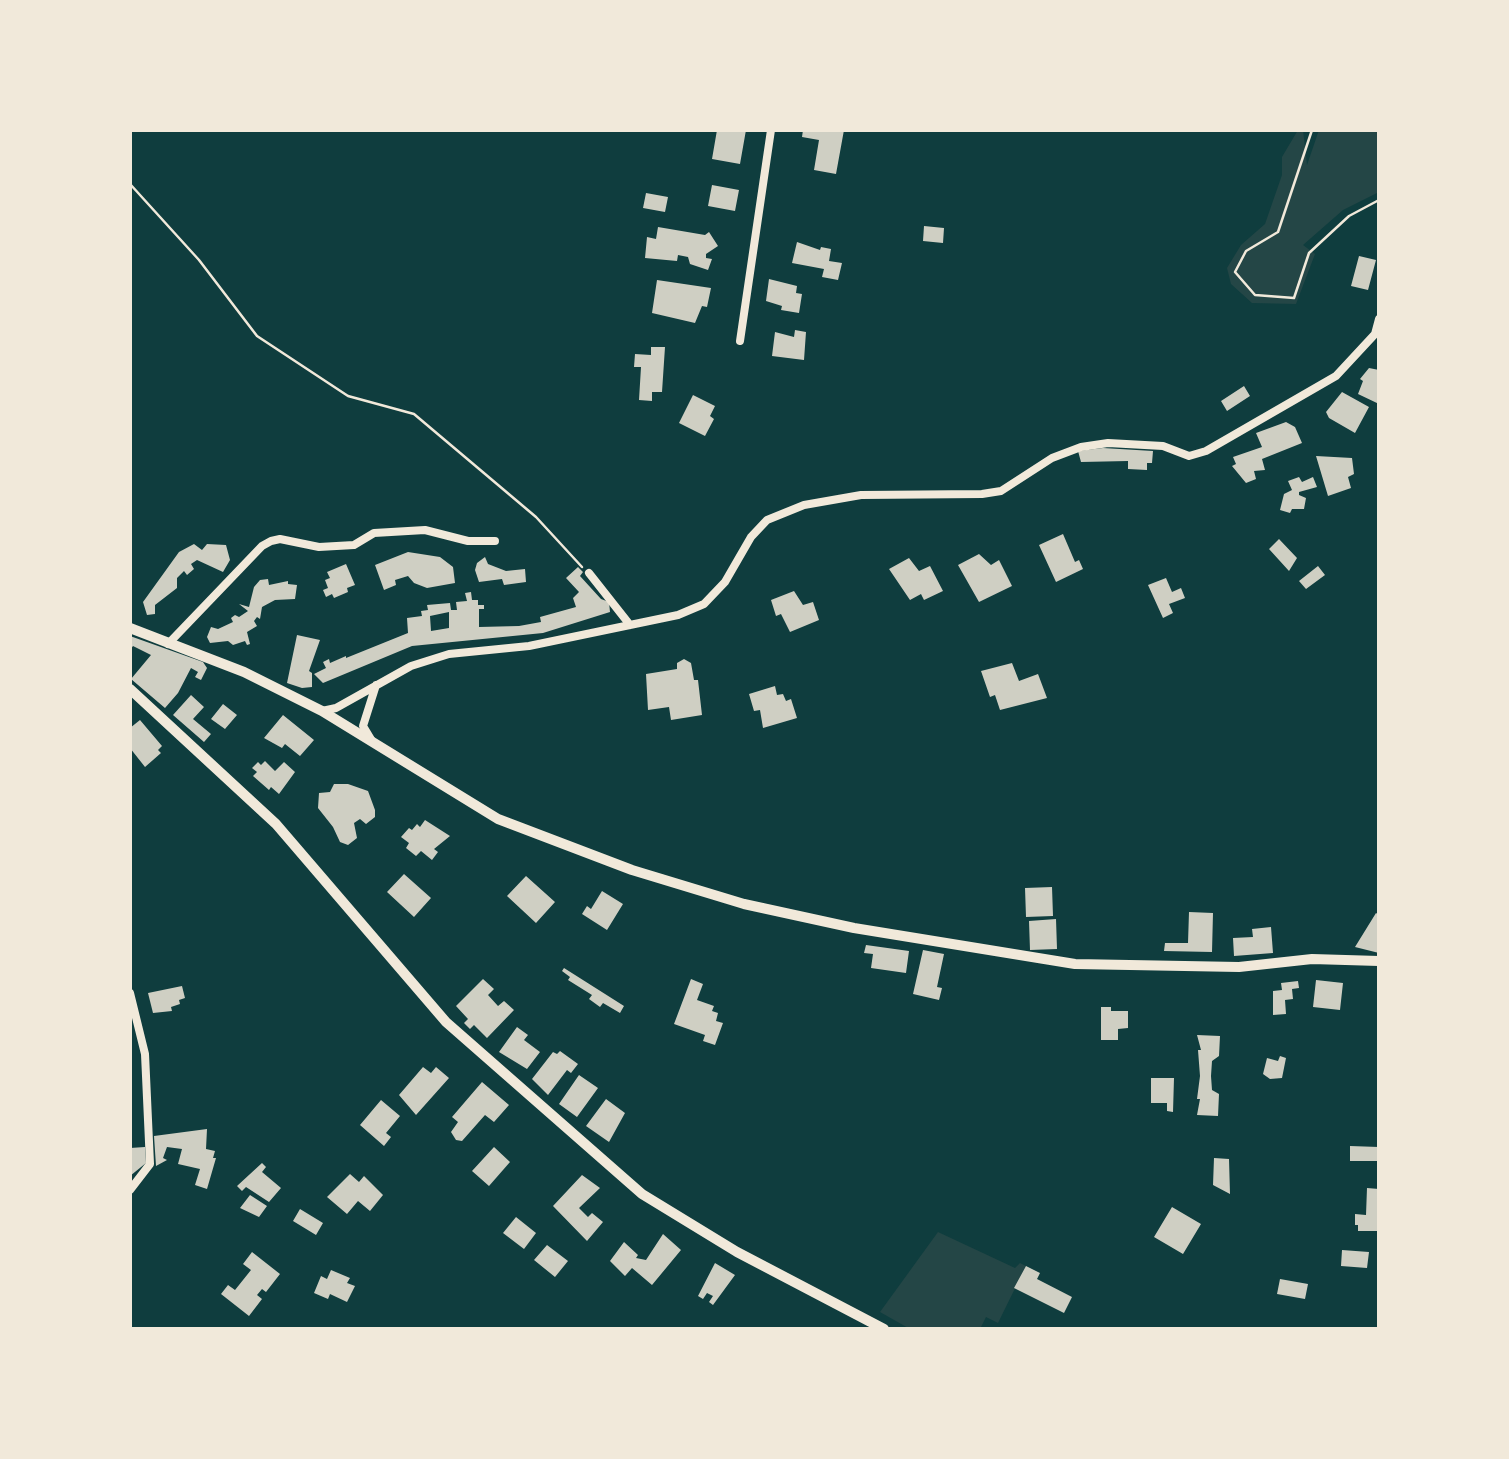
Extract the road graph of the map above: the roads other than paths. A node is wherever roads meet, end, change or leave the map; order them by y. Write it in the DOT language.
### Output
graph roads {
  1 [pos="770,130"];
  2 [pos="1379,319"];
  3 [pos="740,341"];
  4 [pos="495,541"];
  5 [pos="589,574"];
  6 [pos="630,625"];
  7 [pos="130,628"];
  8 [pos="168,644"];
  9 [pos="377,683"];
  10 [pos="130,688"];
  11 [pos="322,711"];
  12 [pos="375,745"];
  13 [pos="1379,961"];
  14 [pos="130,993"];
  15 [pos="130,1190"];
  16 [pos="884,1329"];
  1 -- 3 [label="street"];
  2 -- 6 [label="street"];
  4 -- 8 [label="street"];
  5 -- 6 [label="street"];
  6 -- 9 [label="street"];
  7 -- 8 [label="street"];
  8 -- 11 [label="street"];
  9 -- 11 [label="street"];
  9 -- 12 [label="street"];
  10 -- 16 [label="street"];
  11 -- 12 [label="street"];
  12 -- 13 [label="street"];
  14 -- 15 [label="street"];
}
